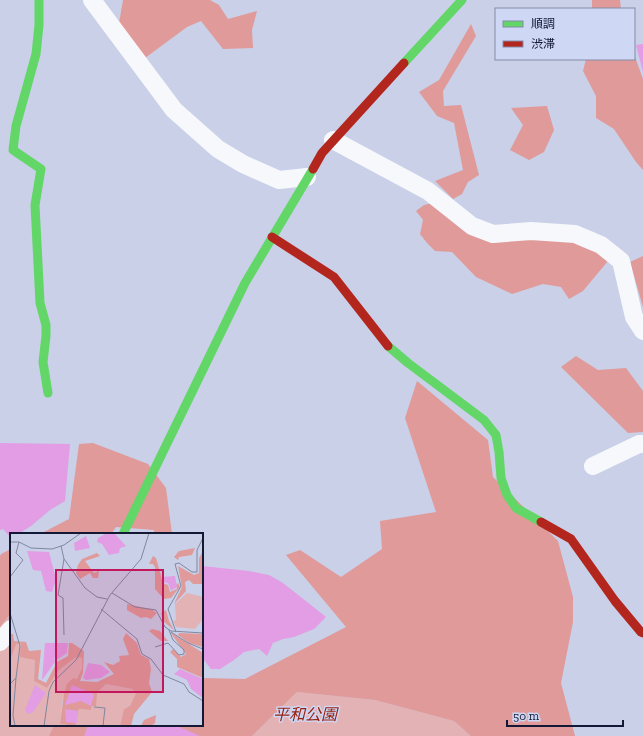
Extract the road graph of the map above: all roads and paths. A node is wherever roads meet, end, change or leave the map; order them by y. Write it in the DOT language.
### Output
graph roads {
  1 [pos="39,0"];
  2 [pos="92,0"];
  3 [pos="462,0"];
  4 [pos="333,140"];
  5 [pos="307,177"];
  6 [pos="272,237"];
  7 [pos="643,331"];
  8 [pos="48,393"];
  9 [pos="643,444"];
  10 [pos="593,466"];
  11 [pos="123,533"];
  12 [pos="10,630"];
  13 [pos="643,633"];
  14 [pos="0,642"];
  1 -- 8 [label="street"];
  2 -- 5 [label="street"];
  3 -- 4 [label="street"];
  4 -- 5 [label="street"];
  4 -- 7 [label="street"];
  5 -- 6 [label="street"];
  6 -- 11 [label="street"];
  6 -- 13 [label="street"];
  9 -- 10 [label="street"];
  12 -- 14 [label="street"];
}
